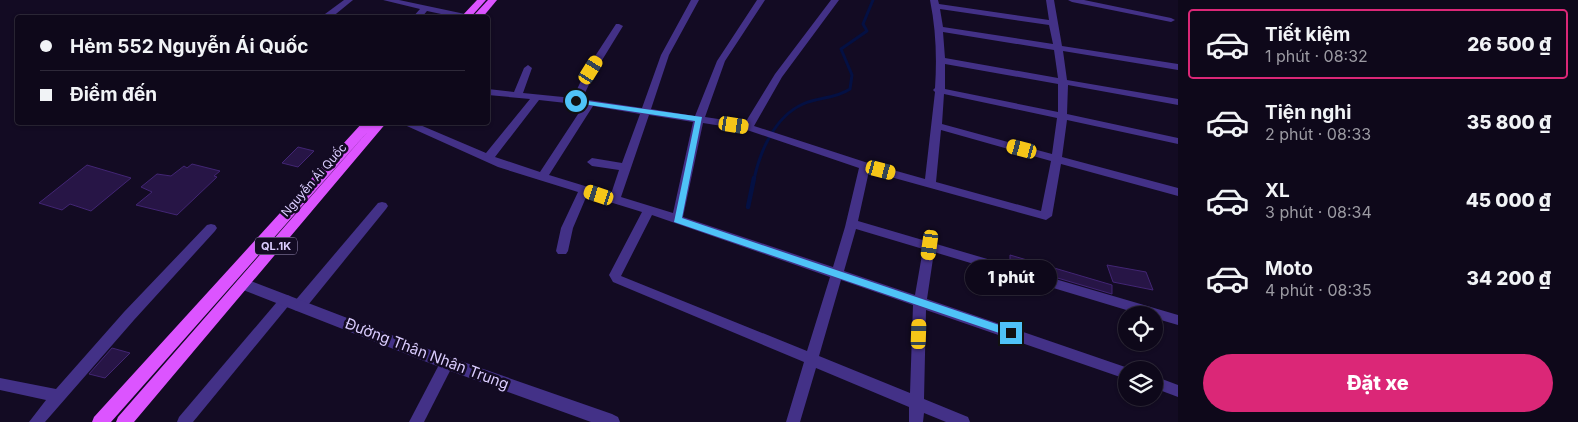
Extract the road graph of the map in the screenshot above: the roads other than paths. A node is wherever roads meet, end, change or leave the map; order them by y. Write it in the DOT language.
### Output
graph roads {
  1 [pos="349,0"];
  2 [pos="387,0"];
  3 [pos="482,0"];
  4 [pos="493,0"];
  5 [pos="695,0"];
  6 [pos="761,0"];
  7 [pos="835,0"];
  8 [pos="1050,0"];
  9 [pos="1072,0"];
  10 [pos="935,3"];
  11 [pos="425,8"];
  12 [pos="329,15"];
  13 [pos="419,15"];
  14 [pos="464,15"];
  15 [pos="471,15"];
  16 [pos="471,15"];
  17 [pos="1171,20"];
  18 [pos="1051,23"];
  19 [pos="619,26"];
  20 [pos="940,29"];
  21 [pos="1057,47"];
  22 [pos="940,60"];
  23 [pos="1178,67"];
  24 [pos="528,68"];
  25 [pos="1063,82"];
  26 [pos="938,90"];
  27 [pos="490,92"];
  28 [pos="517,95"];
  29 [pos="537,97"];
  30 [pos="576,101"];
  31 [pos="1178,102"];
  32 [pos="590,103"];
  33 [pos="644,111"];
  34 [pos="1062,116"];
  35 [pos="699,119"];
  36 [pos="367,125"];
  37 [pos="379,125"];
  38 [pos="410,125"];
  39 [pos="937,126"];
  40 [pos="748,127"];
  41 [pos="1178,141"];
  42 [pos="488,158"];
  43 [pos="1056,158"];
  44 [pos="592,162"];
  45 [pos="865,166"];
  46 [pos="625,167"];
  47 [pos="542,177"];
  48 [pos="930,183"];
  49 [pos="584,190"];
  50 [pos="1178,192"];
  51 [pos="614,200"];
  52 [pos="382,206"];
  53 [pos="649,210"];
  54 [pos="677,219"];
  55 [pos="852,223"];
  56 [pos="211,228"];
  57 [pos="930,245"];
  58 [pos="562,252"];
  59 [pos="837,273"];
  60 [pos="243,284"];
  61 [pos="920,301"];
  62 [pos="292,303"];
  63 [pos="1178,320"];
  64 [pos="812,359"];
  65 [pos="448,363"];
  66 [pos="151,364"];
  67 [pos="169,370"];
  68 [pos="1118,370"];
  69 [pos="0,384"];
  70 [pos="1163,385"];
  71 [pos="1178,391"];
  72 [pos="58,396"];
  73 [pos="917,401"];
  74 [pos="36,422"];
  75 [pos="100,422"];
  76 [pos="125,422"];
  77 [pos="184,422"];
  78 [pos="416,422"];
  79 [pos="612,422"];
  80 [pos="793,422"];
  81 [pos="916,422"];
  82 [pos="964,422"];
  1 -- 12 [label="street"];
  2 -- 11 [label="street"];
  3 -- 15 [label="main road"];
  4 -- 16 [label="main road"];
  5 -- 33 [label="street"];
  6 -- 35 [label="street"];
  7 -- 40 [label="street"];
  8 -- 18 [label="street"];
  9 -- 17 [label="street"];
  10 -- 18 [label="street"];
  10 -- 20 [label="street"];
  11 -- 13 [label="street"];
  11 -- 14 [label="street"];
  18 -- 21 [label="street"];
  19 -- 30 [label="street"];
  20 -- 21 [label="street"];
  20 -- 22 [label="street"];
  21 -- 23 [label="street"];
  21 -- 25 [label="street"];
  22 -- 25 [label="street"];
  22 -- 26 [label="street"];
  24 -- 28 [label="street"];
  25 -- 31 [label="street"];
  25 -- 34 [label="street"];
  26 -- 34 [label="street"];
  26 -- 39 [label="street"];
  27 -- 28 [label="street"];
  28 -- 29 [label="street"];
  29 -- 30 [label="street"];
  29 -- 42 [label="street"];
  30 -- 32 [label="street"];
  32 -- 33 [label="street"];
  32 -- 47 [label="street"];
  33 -- 35 [label="street"];
  33 -- 46 [label="street"];
  34 -- 41 [label="street"];
  34 -- 43 [label="street"];
  35 -- 40 [label="street"];
  35 -- 54 [label="street"];
  36 -- 66 [label="main road, Nguyễn Ái Quốc / QL.1K"];
  37 -- 60 [label="main road, Nguyễn Ái Quốc / QL.1K"];
  38 -- 42 [label="street"];
  39 -- 43 [label="street"];
  39 -- 48 [label="street"];
  40 -- 45 [label="street"];
  42 -- 47 [label="street"];
  43 -- 48 [label="street"];
  43 -- 50 [label="street"];
  44 -- 46 [label="street"];
  45 -- 48 [label="street"];
  45 -- 55 [label="street"];
  46 -- 51 [label="street"];
  47 -- 49 [label="street"];
  49 -- 51 [label="street"];
  49 -- 58 [label="street"];
  51 -- 53 [label="street"];
  52 -- 62 [label="street"];
  53 -- 54 [label="street"];
  53 -- 64 [label="street"];
  54 -- 59 [label="street"];
  55 -- 57 [label="street"];
  55 -- 59 [label="street"];
  56 -- 72 [label="street"];
  57 -- 61 [label="street"];
  57 -- 63 [label="street"];
  59 -- 61 [label="street"];
  59 -- 64 [label="street"];
  60 -- 62 [label="street, Đường Thân Nhân Trung"];
  60 -- 67 [label="main road, Nguyễn Ái Quốc / QL.1K"];
  61 -- 68 [label="street"];
  61 -- 73 [label="street"];
  62 -- 65 [label="street, Đường Thân Nhân Trung"];
  62 -- 77 [label="street"];
  64 -- 73 [label="street"];
  64 -- 80 [label="street"];
  65 -- 78 [label="street"];
  65 -- 79 [label="street, Đường Thân Nhân Trung"];
  66 -- 67 [label="main road"];
  66 -- 75 [label="main road, QL.1K"];
  67 -- 76 [label="main road, QL.1K"];
  69 -- 72 [label="street"];
  70 -- 71 [label="street"];
  72 -- 74 [label="street"];
  73 -- 81 [label="street"];
  73 -- 82 [label="street"];
}
